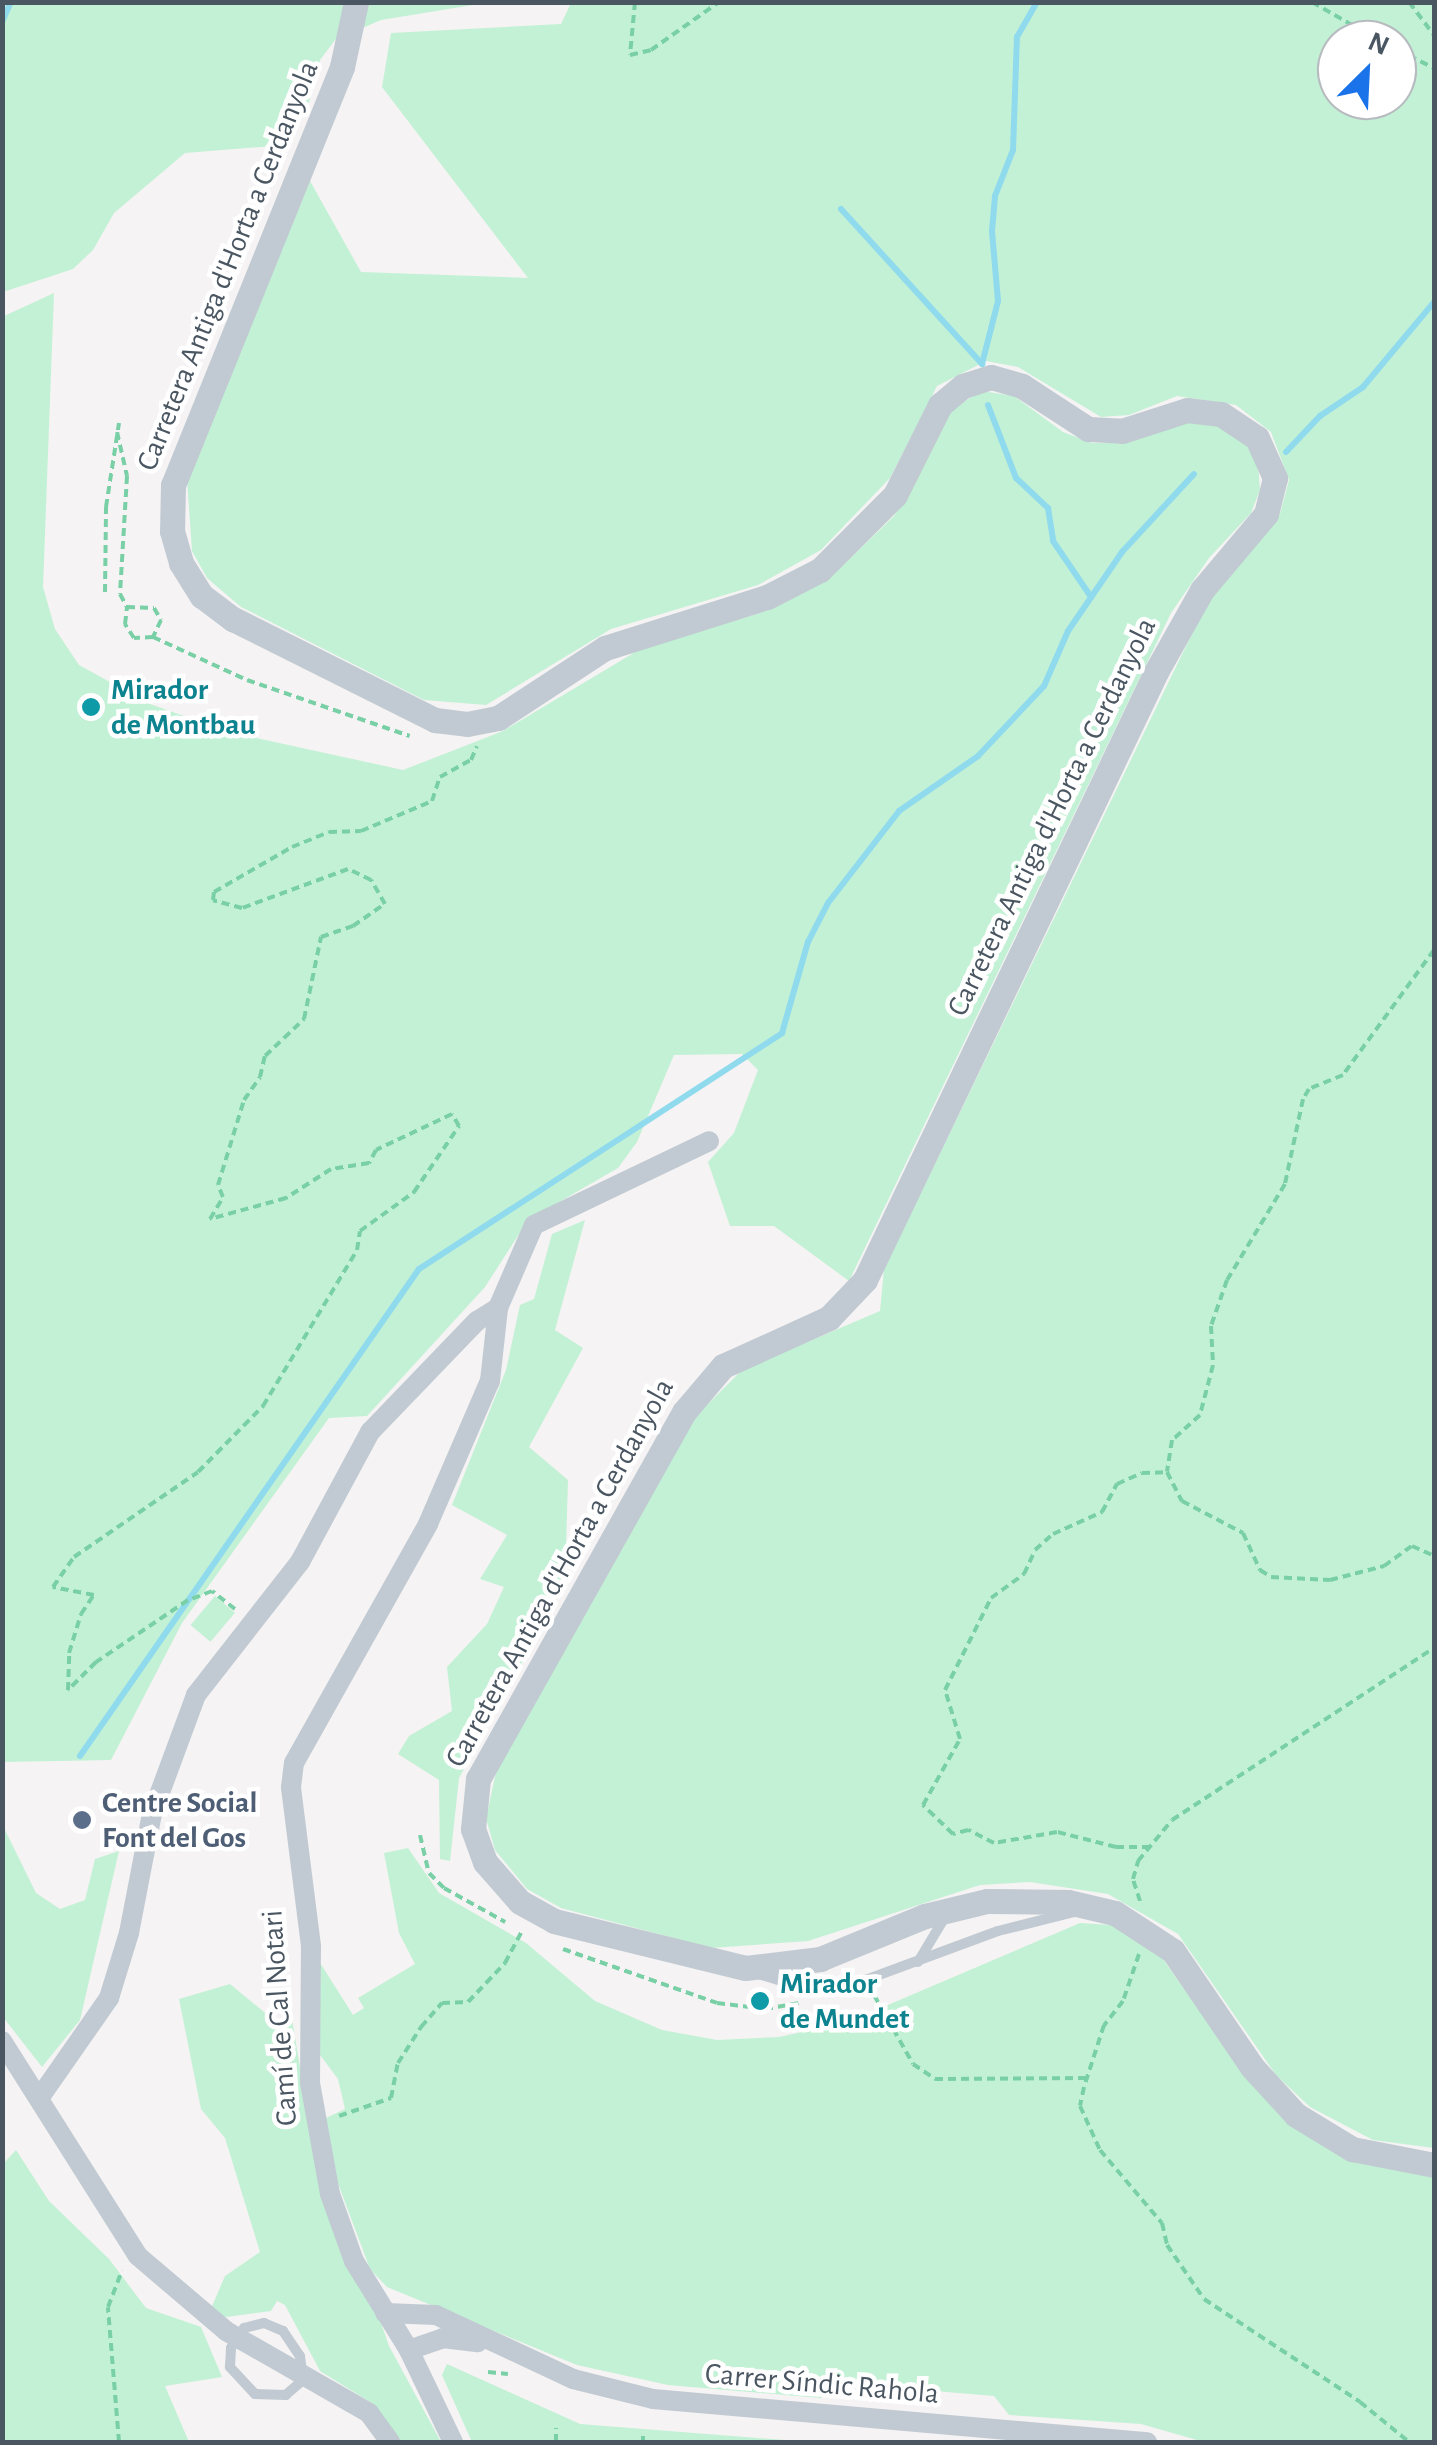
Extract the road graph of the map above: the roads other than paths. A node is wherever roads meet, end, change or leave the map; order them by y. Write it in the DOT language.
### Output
graph roads {
  1 [pos="356,2"];
  2 [pos="709,1141"];
  3 [pos="498,1308"];
  4 [pos="972,1904"];
  5 [pos="1092,1906"];
  6 [pos="918,1962"];
  7 [pos="745,1968"];
  8 [pos="2,2041"];
  9 [pos="40,2098"];
  10 [pos="1434,2164"];
  11 [pos="385,2313"];
  12 [pos="238,2338"];
  13 [pos="500,2348"];
  14 [pos="410,2350"];
  15 [pos="303,2380"];
  16 [pos="390,2442"];
  17 [pos="452,2442"];
  18 [pos="1147,2442"];
  1 -- 7 [label="street, Carretera Antiga d'Horta a Cerdanyola"];
  2 -- 3 [label="street, Camí de Cal Notari"];
  3 -- 9 [label="street, Camí de Cal Notari"];
  3 -- 11 [label="street, Camí de Cal Notari"];
  4 -- 5 [label="street, Carretera Antiga d'Horta a Cerdanyola"];
  4 -- 6 [label="lane"];
  4 -- 7 [label="street, Carretera Antiga d'Horta a Cerdanyola"];
  5 -- 6 [label="lane"];
  5 -- 10 [label="street, Carretera Antiga d'Horta a Cerdanyola"];
  6 -- 7 [label="lane"];
  8 -- 9 [label="street"];
  9 -- 12 [label="street"];
  11 -- 13 [label="street, Carrer Síndic Rahola"];
  11 -- 14 [label="street, Camí de Cal Notari"];
  12 -- 15 [label="street"];
  12 -- 15 [label="lane"];
  12 -- 15 [label="lane"];
  13 -- 14 [label="street, Carrer Síndic Rahola"];
  13 -- 18 [label="street, Carrer Síndic Rahola"];
  14 -- 17 [label="street, Camí de Cal Notari"];
  15 -- 16 [label="street"];
}
